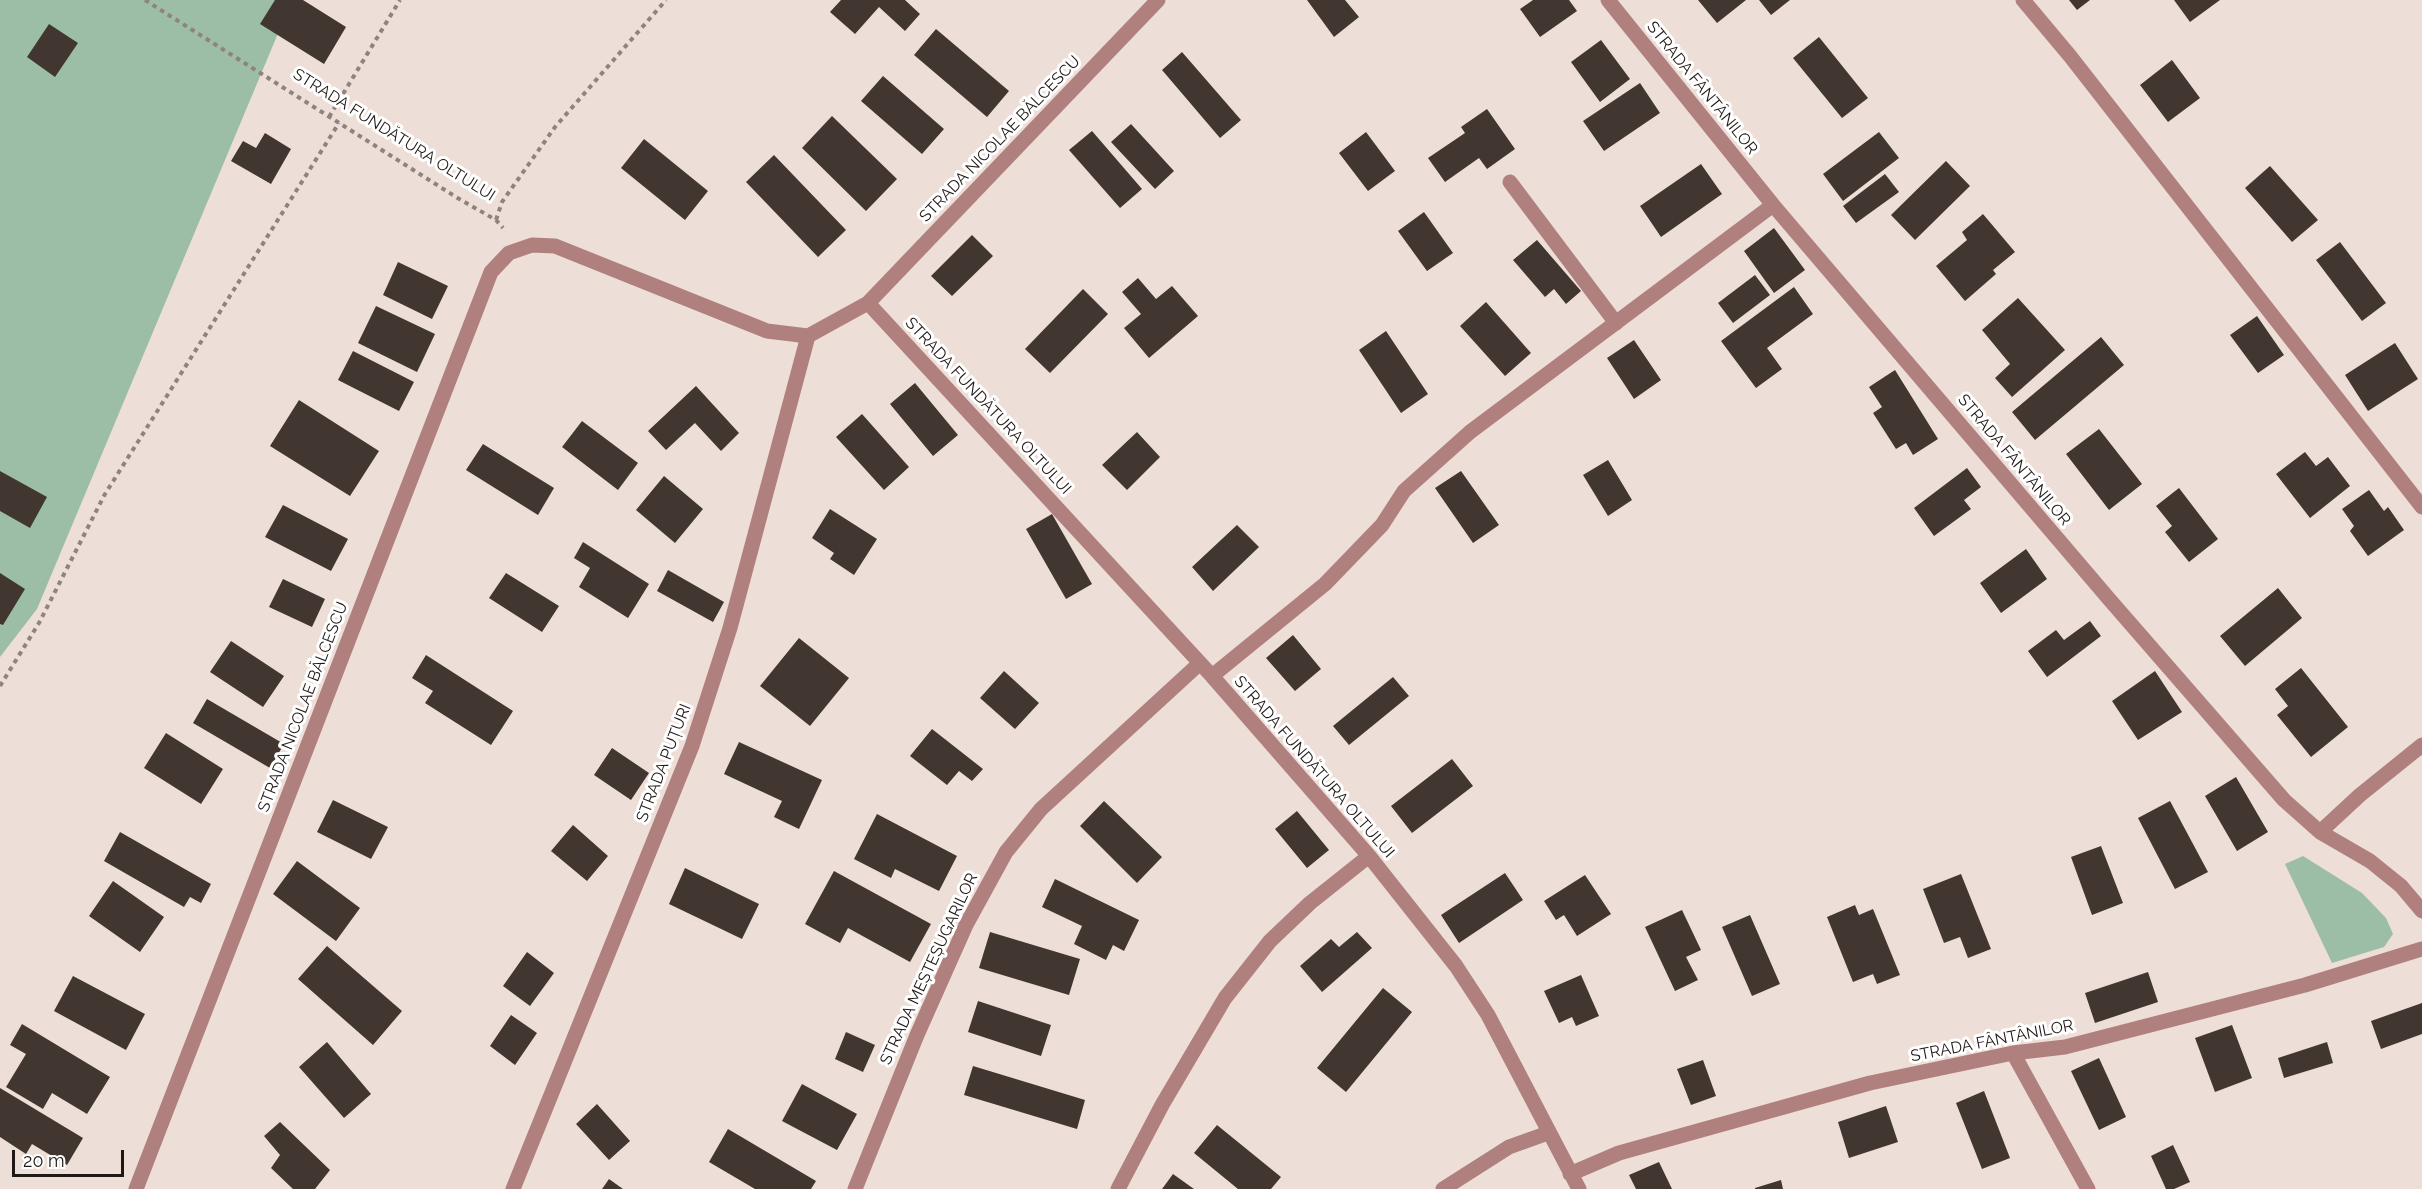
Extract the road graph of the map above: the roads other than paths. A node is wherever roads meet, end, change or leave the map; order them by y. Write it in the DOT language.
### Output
graph roads {
  1 [pos="1158,0"];
  2 [pos="1608,0"];
  3 [pos="2023,0"];
  4 [pos="1510,182"];
  5 [pos="1773,205"];
  6 [pos="868,303"];
  7 [pos="1616,323"];
  8 [pos="808,336"];
  9 [pos="2422,507"];
  10 [pos="1200,663"];
  11 [pos="1212,676"];
  12 [pos="2422,745"];
  13 [pos="2320,832"];
  14 [pos="1369,856"];
  15 [pos="2422,911"];
  16 [pos="2422,949"];
  17 [pos="2013,1053"];
  18 [pos="1548,1133"];
  19 [pos="1570,1174"];
  20 [pos="136,1189"];
  21 [pos="513,1189"];
  22 [pos="855,1189"];
  23 [pos="1118,1189"];
  24 [pos="1443,1189"];
  25 [pos="1579,1189"];
  26 [pos="2088,1189"];
  1 -- 6 [label="street, STRADA NICOLAE BĂLCESCU"];
  2 -- 5 [label="street, STRADA FÂNTÂNILOR"];
  3 -- 9 [label="street"];
  4 -- 7 [label="street"];
  5 -- 7 [label="street"];
  5 -- 13 [label="street, STRADA FÂNTÂNILOR"];
  6 -- 8 [label="street"];
  6 -- 10 [label="street, STRADA FUNDĂTURA OLTULUI"];
  7 -- 11 [label="street"];
  8 -- 20 [label="street, STRADA NICOLAE BĂLCESCU"];
  8 -- 21 [label="street, STRADA PUȚURI"];
  10 -- 11 [label="street, STRADA FUNDĂTURA OLTULUI"];
  10 -- 22 [label="street, STRADA MEȘTEȘUGARILOR"];
  11 -- 14 [label="street, STRADA FUNDĂTURA OLTULUI"];
  12 -- 13 [label="street"];
  13 -- 15 [label="street, STRADA FÂNTÂNILOR"];
  14 -- 18 [label="street, STRADA FUNDĂTURA OLTULUI"];
  14 -- 23 [label="street"];
  16 -- 17 [label="street, STRADA FÂNTÂNILOR"];
  17 -- 19 [label="street, STRADA FÂNTÂNILOR"];
  17 -- 26 [label="street"];
  18 -- 19 [label="street, STRADA FUNDĂTURA OLTULUI"];
  18 -- 24 [label="street"];
  19 -- 25 [label="street, STRADA FUNDĂTURA OLTULUI"];
}
